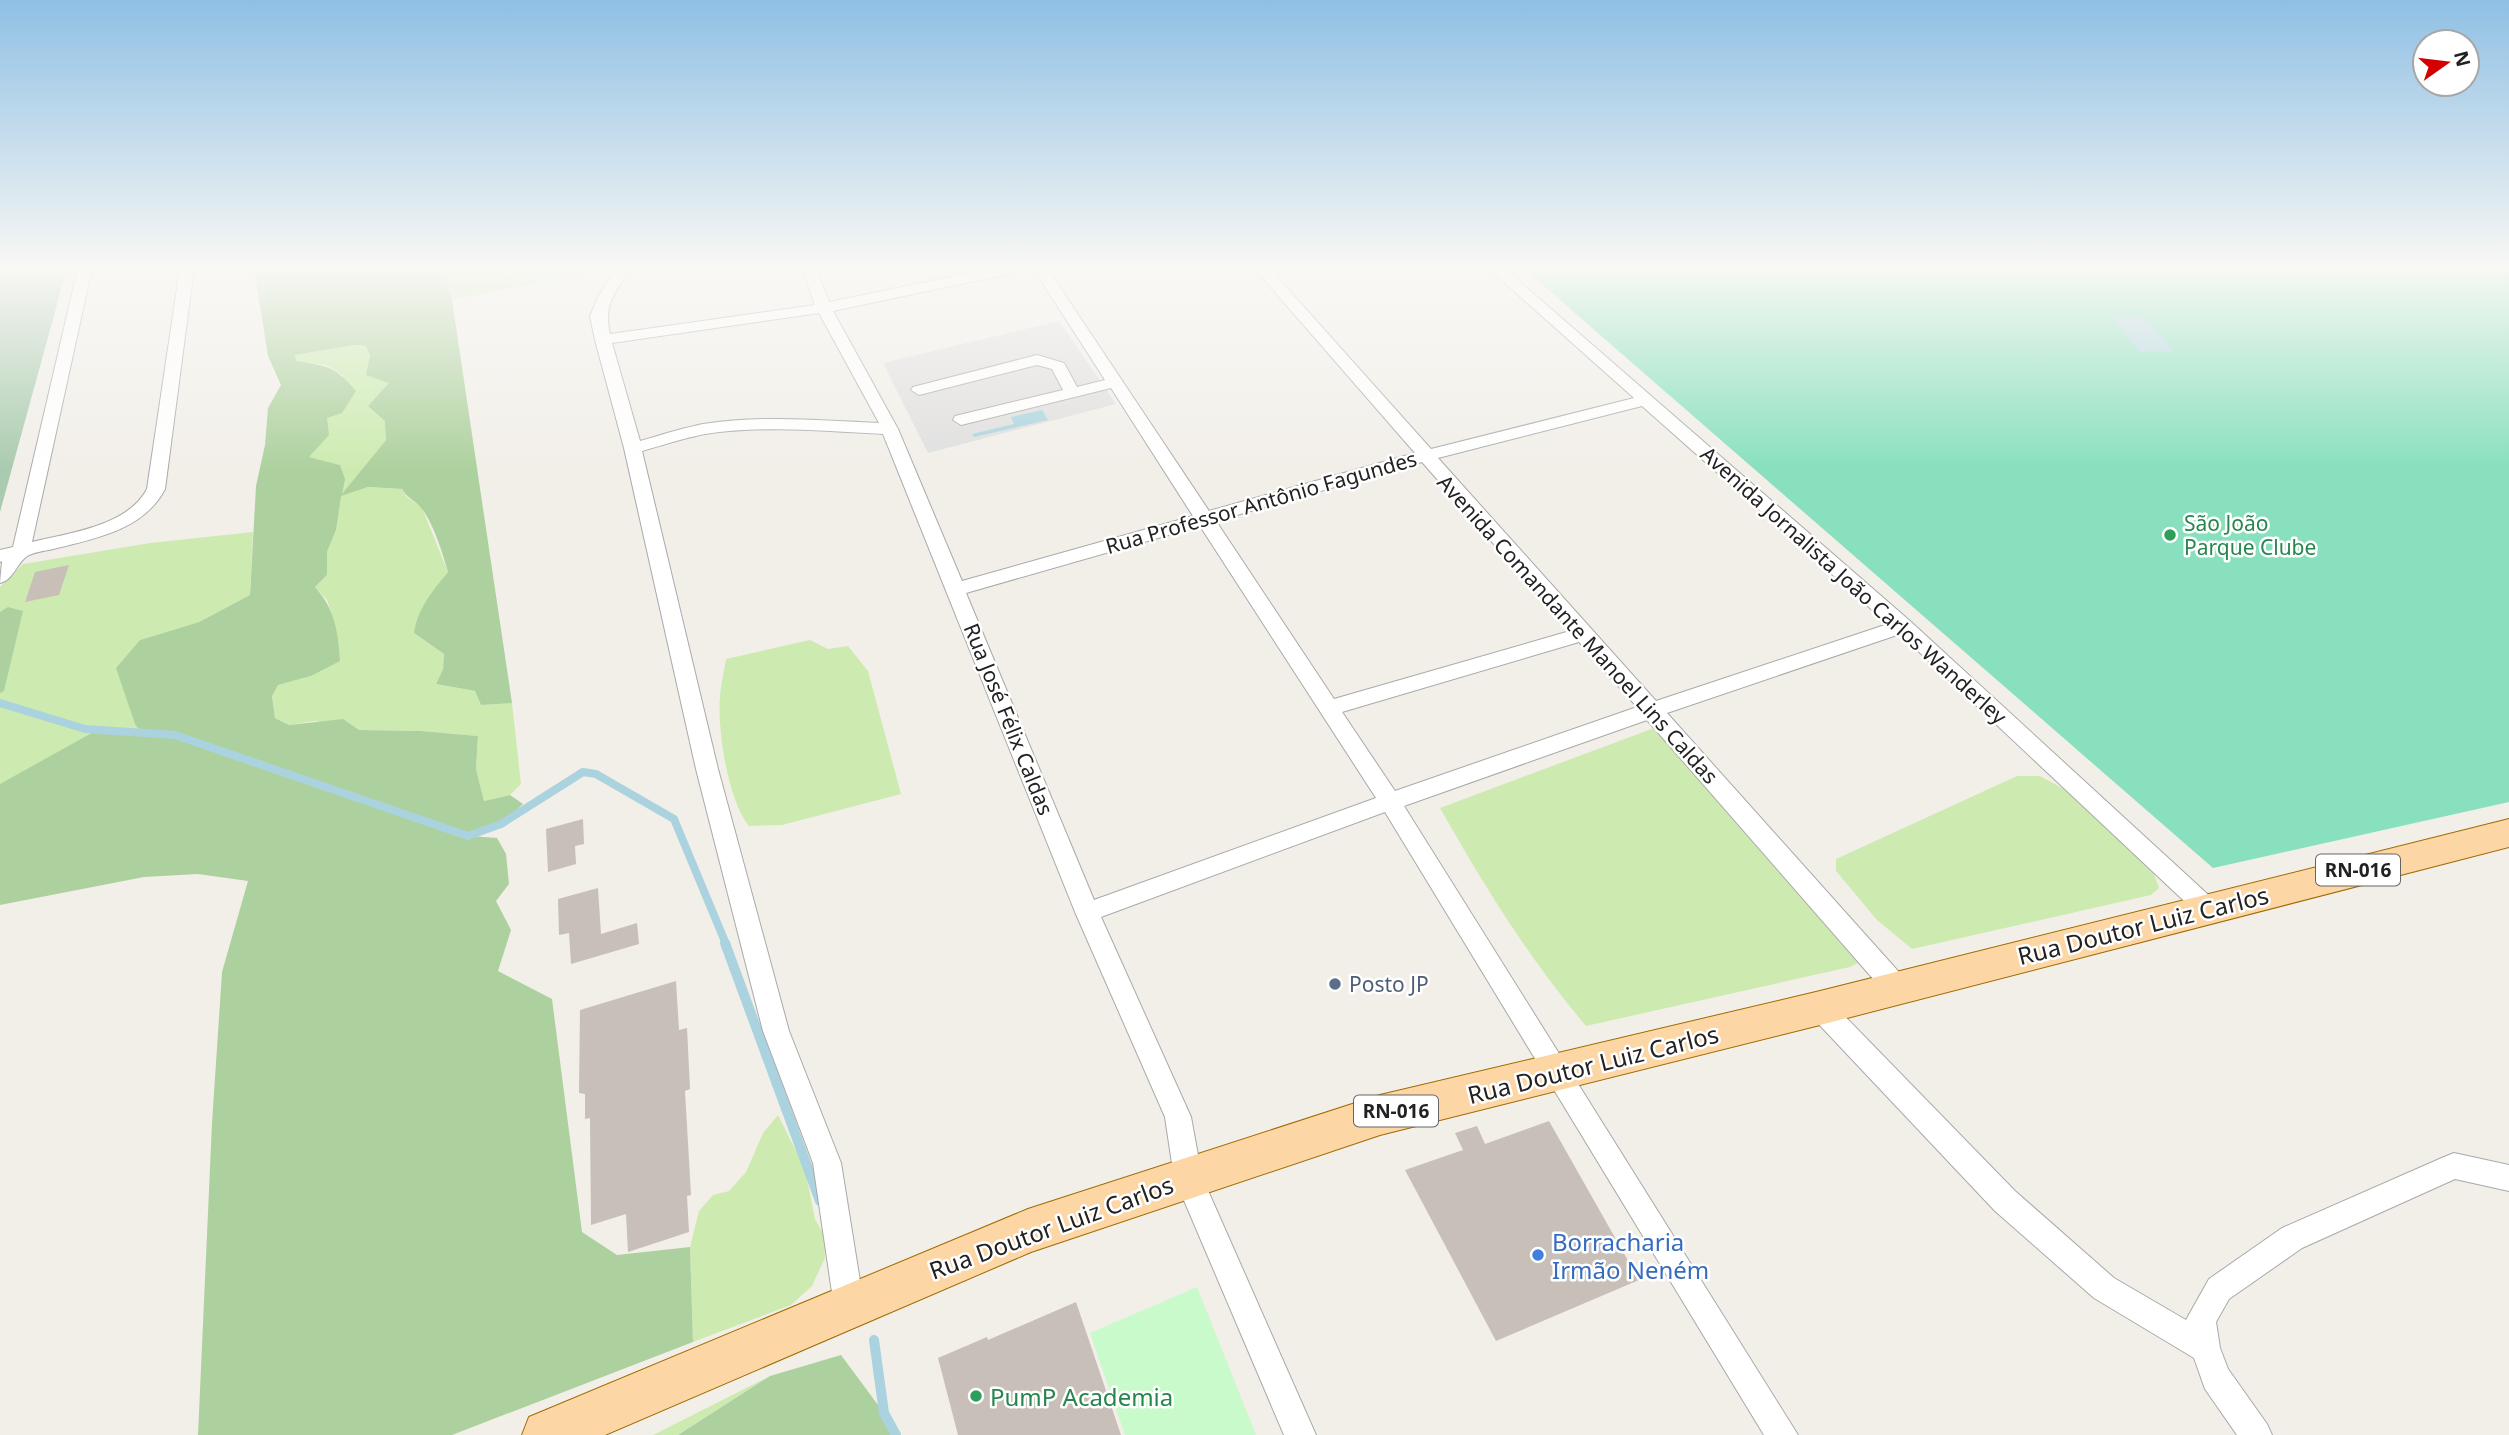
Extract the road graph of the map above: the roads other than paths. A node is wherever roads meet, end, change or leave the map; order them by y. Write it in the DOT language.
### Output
graph roads {
  1 [pos="70,335"];
  2 [pos="178,335"];
  3 [pos="602,335"];
  4 [pos="638,335"];
  5 [pos="839,335"];
  6 [pos="1085,335"];
  7 [pos="1319,335"];
  8 [pos="1572,335"];
  9 [pos="603,340"];
  10 [pos="1116,382"];
  11 [pos="919,390"];
  12 [pos="1072,392"];
  13 [pos="1647,400"];
  14 [pos="961,420"];
  15 [pos="891,429"];
  16 [pos="633,448"];
  17 [pos="1424,456"];
  18 [pos="1204,517"];
  19 [pos="21,551"];
  20 [pos="0,556"];
  21 [pos="0,577"];
  22 [pos="957,589"];
  23 [pos="1903,626"];
  24 [pos="1583,634"];
  25 [pos="1329,708"];
  26 [pos="1650,709"];
  27 [pos="1390,800"];
  28 [pos="2509,832"];
  29 [pos="2207,908"];
  30 [pos="1087,912"];
  31 [pos="1897,988"];
  32 [pos="1820,1008"];
  33 [pos="1558,1073"];
  34 [pos="1188,1177"];
  35 [pos="2509,1178"];
  36 [pos="849,1306"];
  37 [pos="2204,1348"];
  38 [pos="547,1435"];
  39 [pos="1300,1435"];
  40 [pos="1782,1435"];
  41 [pos="2256,1435"];
  1 -- 19 [label="street"];
  2 -- 19 [label="street"];
  3 -- 9 [label="street"];
  4 -- 9 [label="street"];
  5 -- 15 [label="street, Rua José Félix Caldas"];
  6 -- 10 [label="street"];
  7 -- 17 [label="street, Avenida Comandante Manoel Lins Caldas"];
  8 -- 13 [label="street, Avenida Jornalista João Carlos Wanderley"];
  9 -- 16 [label="street"];
  10 -- 12 [label="street"];
  10 -- 18 [label="street"];
  11 -- 12 [label="street"];
  12 -- 14 [label="street"];
  13 -- 17 [label="street, Rua Professor Antônio Fagundes"];
  13 -- 23 [label="street, Avenida Jornalista João Carlos Wanderley"];
  15 -- 16 [label="street"];
  15 -- 22 [label="street, Rua José Félix Caldas"];
  16 -- 36 [label="street"];
  17 -- 18 [label="street, Rua Professor Antônio Fagundes"];
  17 -- 24 [label="street, Avenida Comandante Manoel Lins Caldas"];
  18 -- 22 [label="street, Rua Professor Antônio Fagundes"];
  18 -- 25 [label="street"];
  19 -- 20 [label="street"];
  19 -- 21 [label="street"];
  22 -- 30 [label="street, Rua José Félix Caldas"];
  23 -- 26 [label="street"];
  23 -- 29 [label="street, Avenida Jornalista João Carlos Wanderley"];
  24 -- 25 [label="street"];
  24 -- 26 [label="street, Avenida Comandante Manoel Lins Caldas"];
  25 -- 27 [label="street"];
  26 -- 27 [label="street"];
  26 -- 31 [label="street, Avenida Comandante Manoel Lins Caldas"];
  27 -- 30 [label="street"];
  27 -- 33 [label="street"];
  28 -- 29 [label="main road, Rua Doutor Luiz Carlos / RN-016"];
  29 -- 31 [label="main road, Rua Doutor Luiz Carlos / RN-016"];
  30 -- 34 [label="street, Rua José Félix Caldas"];
  31 -- 32 [label="main road, Rua Doutor Luiz Carlos / RN-016"];
  32 -- 33 [label="main road, Rua Doutor Luiz Carlos / RN-016"];
  32 -- 37 [label="street"];
  33 -- 34 [label="main road, Rua Doutor Luiz Carlos / RN-016"];
  33 -- 40 [label="street"];
  34 -- 36 [label="main road, Rua Doutor Luiz Carlos / RN-016"];
  34 -- 39 [label="street, Rua José Félix Caldas"];
  35 -- 37 [label="street"];
  36 -- 38 [label="main road, Rua Doutor Luiz Carlos / RN-016"];
  37 -- 41 [label="street"];
}
